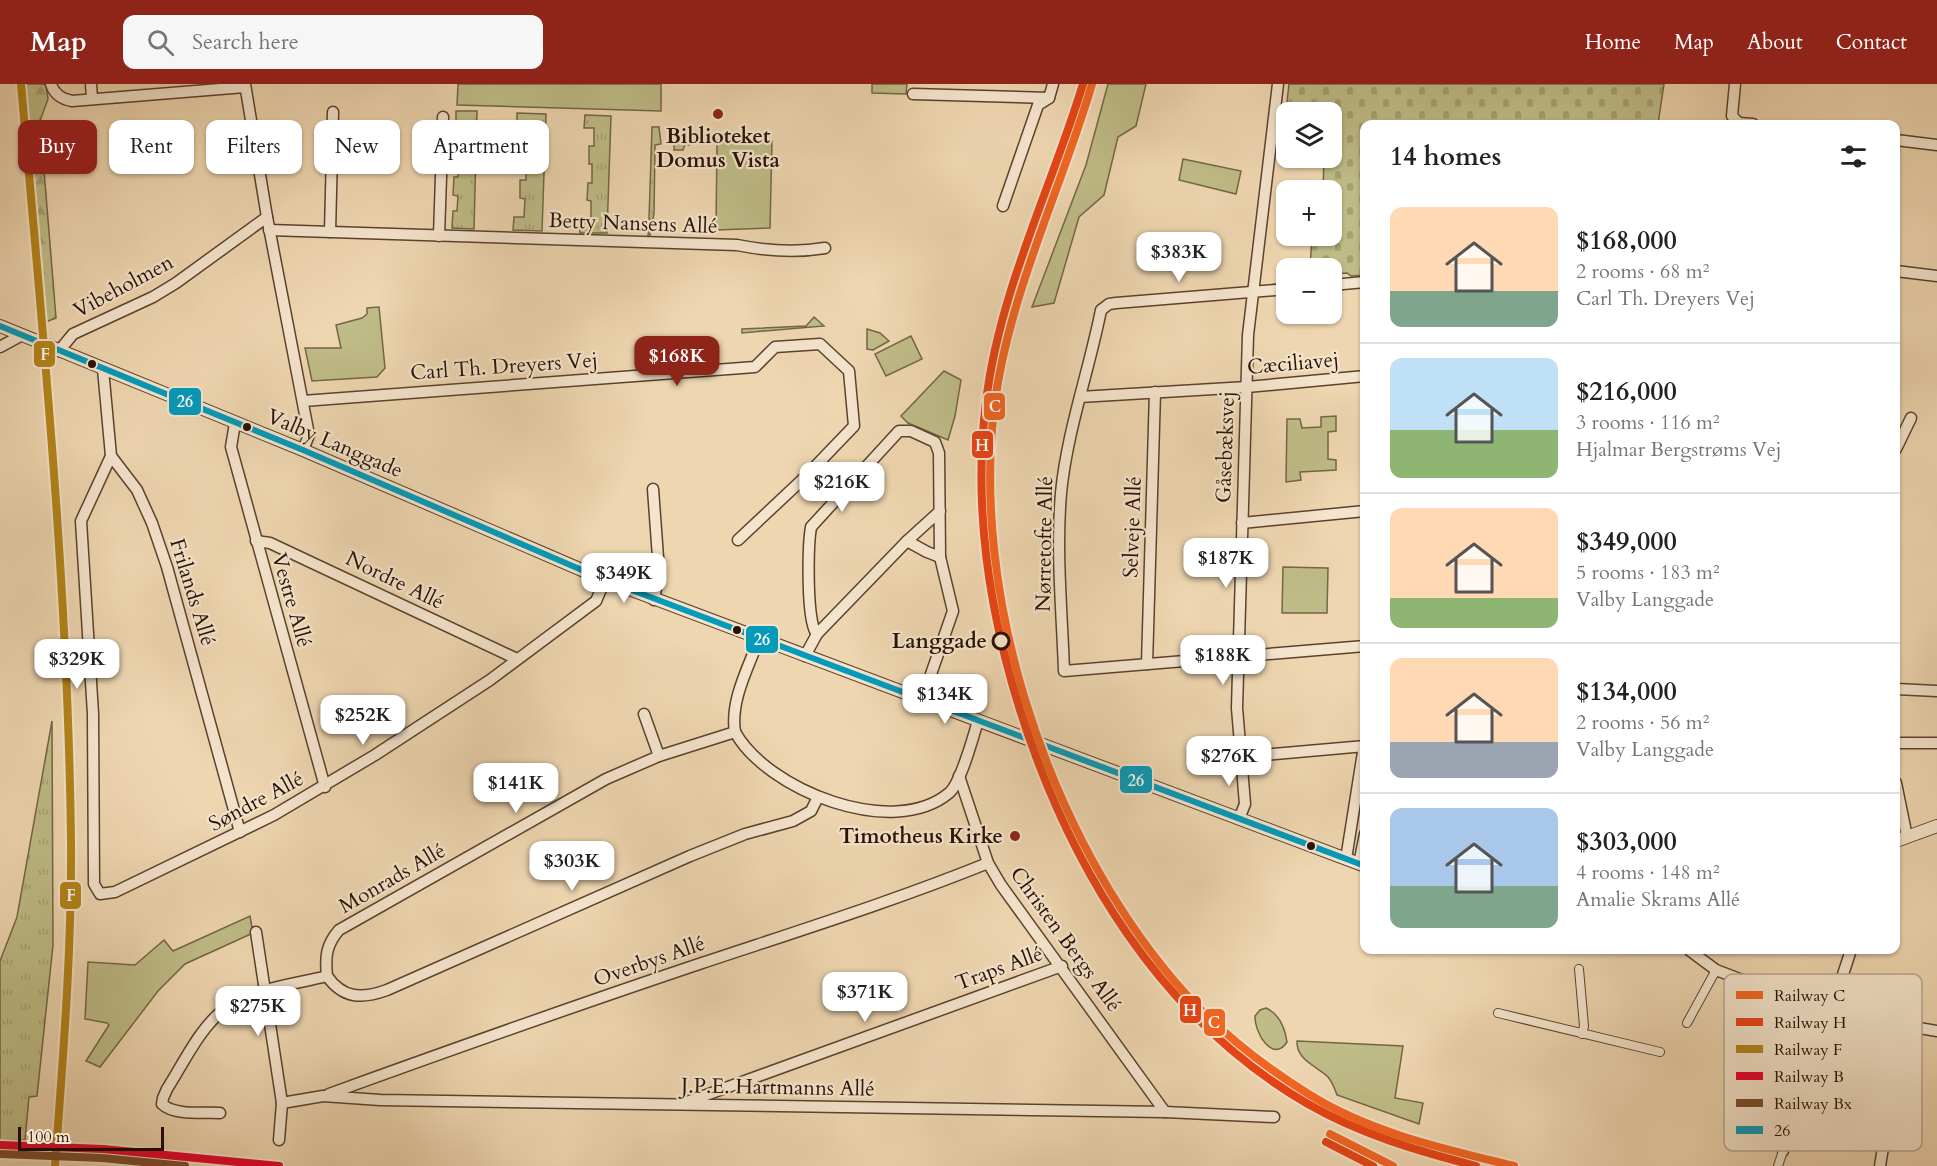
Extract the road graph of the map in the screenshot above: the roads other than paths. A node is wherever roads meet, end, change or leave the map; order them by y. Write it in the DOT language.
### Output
graph roads {
  1 [pos="51,84"];
  2 [pos="91,84"];
  3 [pos="136,84"];
  4 [pos="1053,84"];
  5 [pos="1278,84"];
  6 [pos="1735,84"];
  7 [pos="245,86"];
  8 [pos="181,88"];
  9 [pos="913,94"];
  10 [pos="137,96"];
  11 [pos="1049,98"];
  12 [pos="92,99"];
  13 [pos="333,112"];
  14 [pos="442,117"];
  15 [pos="1734,120"];
  16 [pos="1900,140"];
  17 [pos="1937,145"];
  18 [pos="1004,206"];
  19 [pos="267,217"];
  20 [pos="269,230"];
  21 [pos="330,232"];
  22 [pos="439,236"];
  23 [pos="825,248"];
  24 [pos="1900,272"];
  25 [pos="1937,276"];
  26 [pos="1360,282"];
  27 [pos="1342,284"];
  28 [pos="1276,290"];
  29 [pos="1253,291"];
  30 [pos="0,326"];
  31 [pos="22,335"];
  32 [pos="0,346"];
  33 [pos="59,351"];
  34 [pos="103,369"];
  35 [pos="1360,376"];
  36 [pos="1247,387"];
  37 [pos="1155,392"];
  38 [pos="1080,398"];
  39 [pos="303,401"];
  40 [pos="1911,418"];
  41 [pos="235,423"];
  42 [pos="1900,440"];
  43 [pos="303,450"];
  44 [pos="111,456"];
  45 [pos="652,489"];
  46 [pos="940,511"];
  47 [pos="1360,511"];
  48 [pos="1242,523"];
  49 [pos="738,540"];
  50 [pos="256,541"];
  51 [pos="907,541"];
  52 [pos="940,557"];
  53 [pos="605,580"];
  54 [pos="654,600"];
  55 [pos="817,634"];
  56 [pos="759,639"];
  57 [pos="1360,646"];
  58 [pos="805,656"];
  59 [pos="1238,657"];
  60 [pos="516,659"];
  61 [pos="1147,664"];
  62 [pos="1900,689"];
  63 [pos="1937,691"];
  64 [pos="922,700"];
  65 [pos="644,714"];
  66 [pos="978,721"];
  67 [pos="735,732"];
  68 [pos="1900,743"];
  69 [pos="1937,743"];
  70 [pos="1360,746"];
  71 [pos="659,756"];
  72 [pos="1240,757"];
  73 [pos="959,776"];
  74 [pos="1360,776"];
  75 [pos="325,787"];
  76 [pos="818,797"];
  77 [pos="1239,819"];
  78 [pos="1937,825"];
  79 [pos="240,832"];
  80 [pos="1901,839"];
  81 [pos="1346,859"];
  82 [pos="988,863"];
  83 [pos="1360,864"];
  84 [pos="256,932"];
  85 [pos="1694,954"];
  86 [pos="1850,954"];
  87 [pos="1062,966"];
  88 [pos="1579,969"];
  89 [pos="1716,970"];
  90 [pos="1727,974"];
  91 [pos="1843,974"];
  92 [pos="327,976"];
  93 [pos="265,991"];
  94 [pos="1498,1013"];
  95 [pos="1687,1023"];
  96 [pos="1922,1028"];
  97 [pos="1937,1031"];
  98 [pos="1582,1034"];
  99 [pos="1660,1052"];
  100 [pos="323,1096"];
  101 [pos="282,1103"];
  102 [pos="678,1105"];
  103 [pos="1166,1112"];
  104 [pos="220,1113"];
  105 [pos="1274,1118"];
  106 [pos="279,1140"];
  107 [pos="1783,1151"];
  108 [pos="1882,1151"];
  109 [pos="1779,1166"];
  110 [pos="1880,1166"];
  1 -- 12 [label="street"];
  2 -- 12 [label="street"];
  3 -- 10 [label="street"];
  4 -- 11 [label="street"];
  5 -- 29 [label="street, Gåsebæksvej"];
  6 -- 15 [label="street"];
  7 -- 8 [label="street"];
  7 -- 19 [label="street"];
  8 -- 10 [label="street"];
  9 -- 11 [label="street"];
  10 -- 12 [label="street"];
  11 -- 18 [label="street"];
  13 -- 21 [label="street"];
  14 -- 22 [label="street"];
  16 -- 17 [label="street"];
  19 -- 20 [label="street"];
  19 -- 33 [label="street, Vibeholmen"];
  20 -- 21 [label="street, Betty Nansens Allé"];
  20 -- 39 [label="street"];
  21 -- 22 [label="street, Betty Nansens Allé"];
  22 -- 23 [label="street, Betty Nansens Allé"];
  24 -- 25 [label="street"];
  26 -- 27 [label="street"];
  28 -- 29 [label="street, Nørretofte Allé"];
  29 -- 36 [label="street, Gåsebæksvej"];
  29 -- 38 [label="street, Nørretofte Allé"];
  30 -- 31 [label="street, Valby Langgade"];
  31 -- 32 [label="street"];
  31 -- 33 [label="street, Valby Langgade"];
  33 -- 34 [label="street, Valby Langgade"];
  34 -- 41 [label="street, Valby Langgade"];
  34 -- 44 [label="street"];
  35 -- 36 [label="street, Cæciliavej"];
  36 -- 37 [label="street, Cæciliavej"];
  36 -- 48 [label="street, Gåsebæksvej"];
  37 -- 38 [label="street, Cæciliavej"];
  37 -- 61 [label="street, Selveje Allé"];
  38 -- 61 [label="street, Nørretofte Allé"];
  39 -- 43 [label="street"];
  39 -- 49 [label="street, Carl Th. Dreyers Vej"];
  40 -- 42 [label="street"];
  41 -- 43 [label="street, Valby Langgade"];
  41 -- 50 [label="street, Vestre Allé"];
  43 -- 53 [label="street, Valby Langgade"];
  44 -- 79 [label="street, Frilands Allé"];
  44 -- 79 [label="street, Søndre Allé"];
  45 -- 54 [label="street"];
  46 -- 51 [label="street"];
  46 -- 52 [label="street"];
  46 -- 55 [label="street"];
  47 -- 48 [label="street"];
  48 -- 59 [label="street, Gåsebæksvej"];
  50 -- 60 [label="street, Nordre Allé"];
  50 -- 75 [label="street, Vestre Allé"];
  51 -- 52 [label="street"];
  51 -- 55 [label="street"];
  52 -- 64 [label="street"];
  53 -- 54 [label="street, Valby Langgade"];
  53 -- 60 [label="street, Søndre Allé"];
  54 -- 56 [label="street, Valby Langgade"];
  55 -- 58 [label="street"];
  56 -- 58 [label="street, Valby Langgade"];
  56 -- 67 [label="street"];
  57 -- 59 [label="street"];
  58 -- 64 [label="street, Valby Langgade"];
  59 -- 61 [label="street"];
  59 -- 72 [label="street, Gåsebæksvej"];
  60 -- 75 [label="street, Søndre Allé"];
  62 -- 63 [label="street"];
  64 -- 66 [label="street, Valby Langgade"];
  65 -- 71 [label="street"];
  66 -- 73 [label="street"];
  66 -- 77 [label="street, Valby Langgade"];
  67 -- 71 [label="street, Monrads Allé"];
  67 -- 76 [label="street"];
  68 -- 69 [label="street"];
  70 -- 72 [label="street"];
  71 -- 92 [label="street, Monrads Allé"];
  72 -- 77 [label="street, Gåsebæksvej"];
  73 -- 76 [label="street"];
  73 -- 82 [label="street, Christen Bergs Allé"];
  74 -- 81 [label="street"];
  75 -- 79 [label="street, Søndre Allé"];
  76 -- 92 [label="street"];
  77 -- 81 [label="street, Valby Langgade"];
  78 -- 80 [label="street"];
  81 -- 83 [label="street, Valby Langgade"];
  82 -- 87 [label="street, Christen Bergs Allé"];
  82 -- 100 [label="street, Overbys Allé"];
  84 -- 93 [label="street"];
  85 -- 89 [label="street"];
  86 -- 91 [label="street"];
  87 -- 102 [label="street, Traps Allé"];
  87 -- 103 [label="street, Christen Bergs Allé"];
  88 -- 98 [label="street"];
  89 -- 90 [label="street"];
  89 -- 95 [label="street"];
  92 -- 93 [label="street"];
  93 -- 101 [label="street"];
  93 -- 104 [label="street"];
  94 -- 98 [label="street"];
  96 -- 97 [label="street"];
  98 -- 99 [label="street"];
  100 -- 101 [label="street, J.P.E. Hartmanns Allé"];
  100 -- 102 [label="street, J.P.E. Hartmanns Allé"];
  101 -- 106 [label="street"];
  102 -- 103 [label="street, J.P.E. Hartmanns Allé"];
  103 -- 105 [label="street, J.P.E. Hartmanns Allé"];
  107 -- 109 [label="street"];
  108 -- 110 [label="street"];
}
